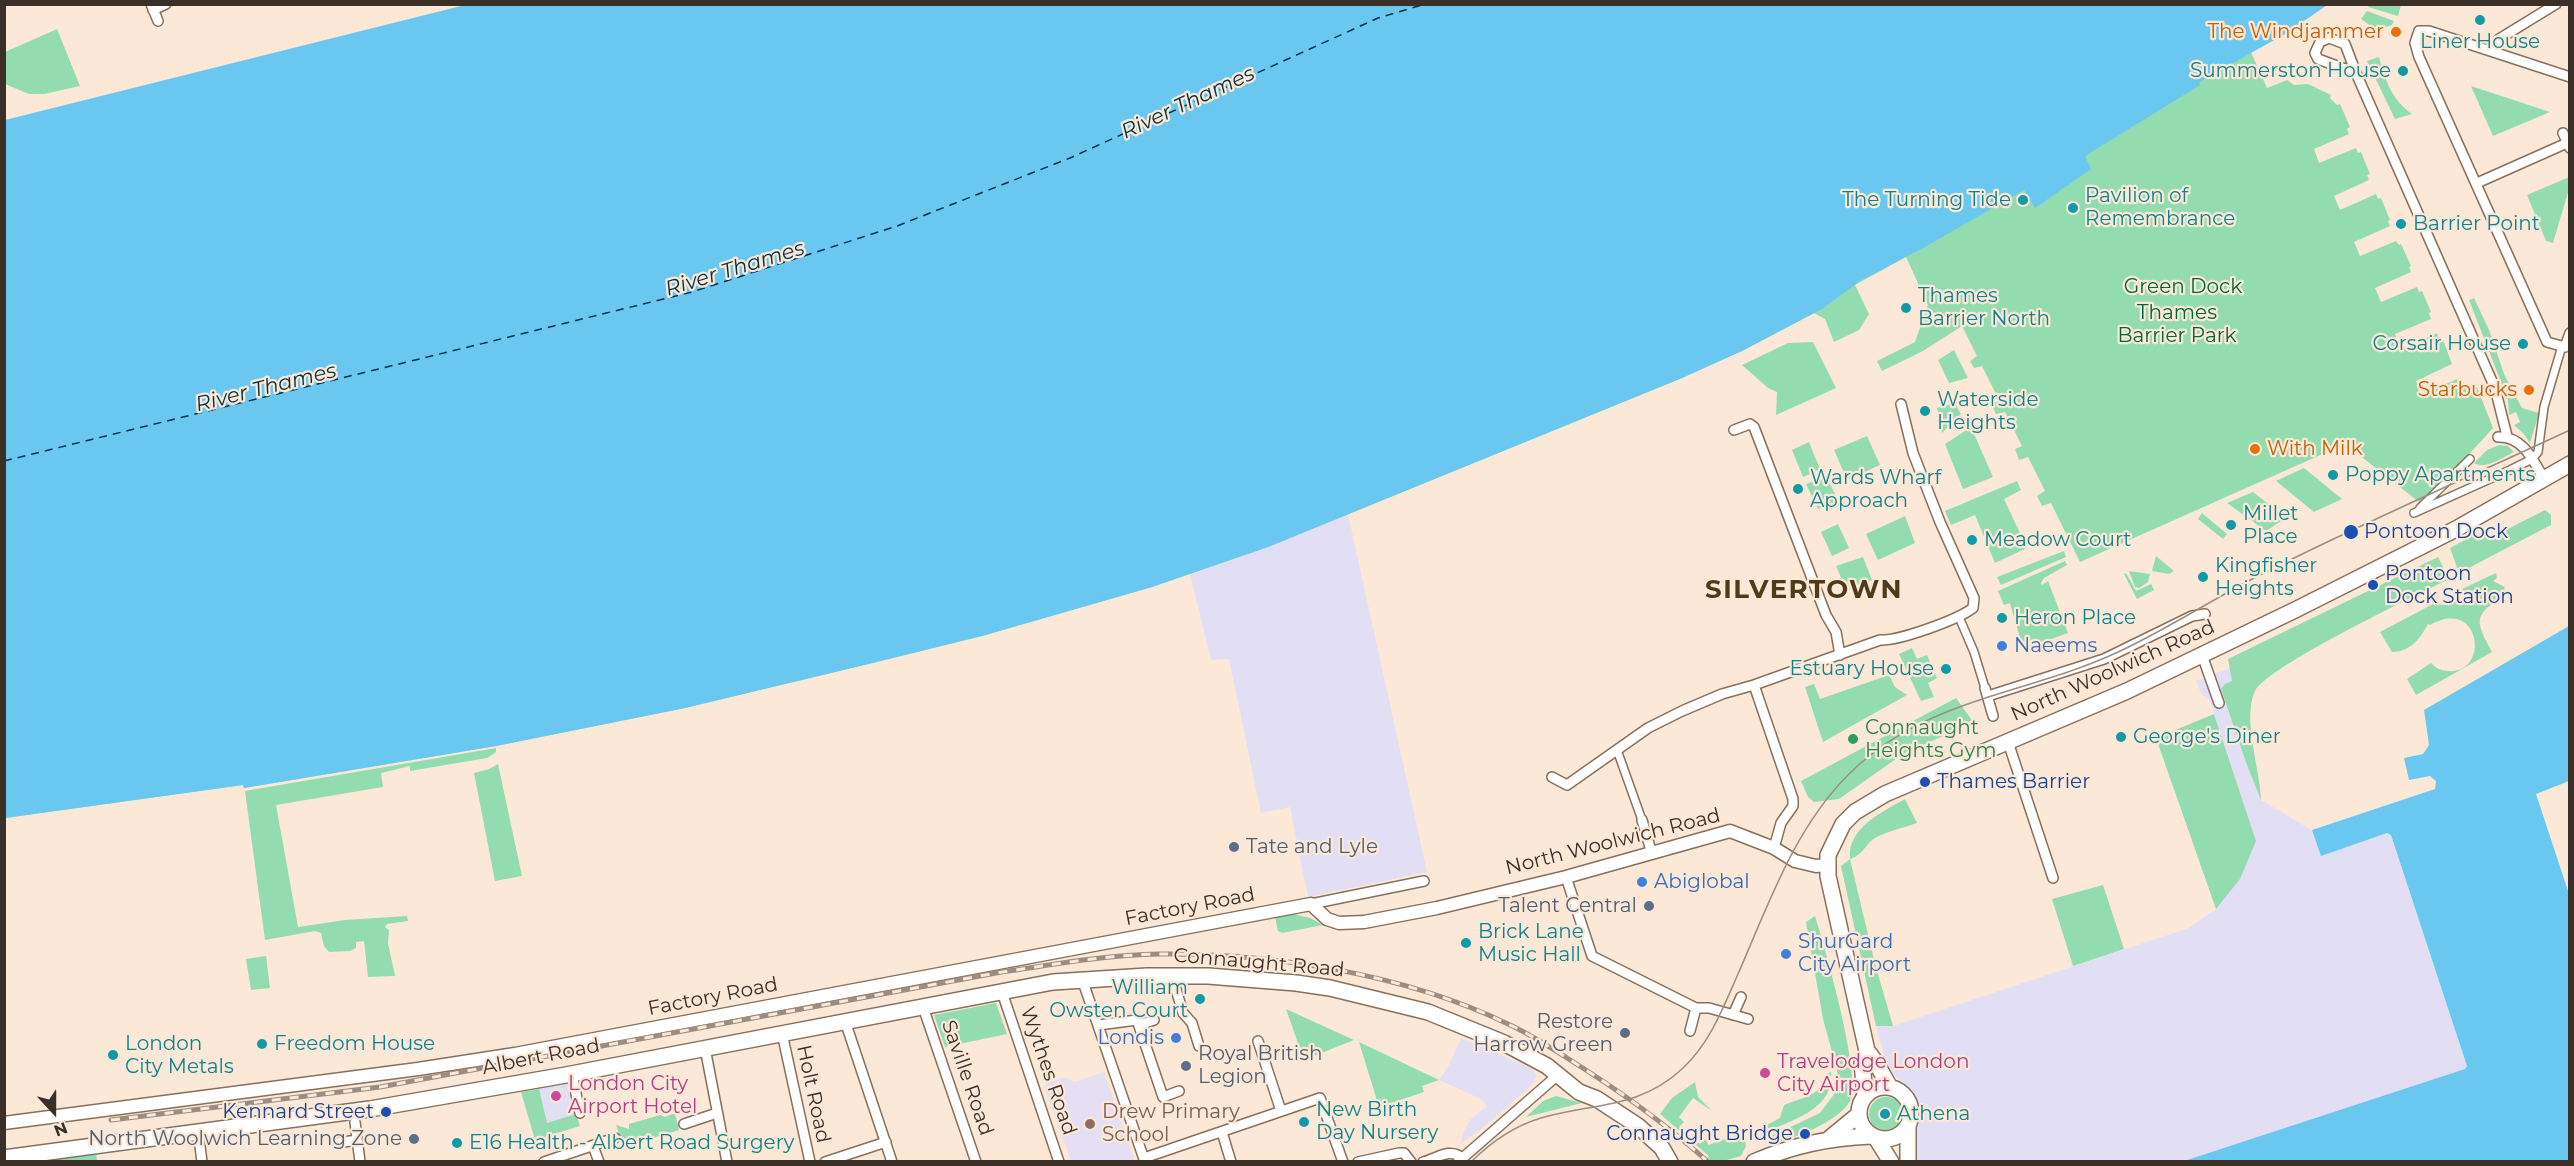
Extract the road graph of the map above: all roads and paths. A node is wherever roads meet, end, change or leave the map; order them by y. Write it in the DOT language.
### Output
graph roads {
  1 [pos="166,4"];
  2 [pos="2556,4"];
  3 [pos="152,7"];
  4 [pos="158,21"];
  5 [pos="2493,51"];
  6 [pos="2356,73"];
  7 [pos="2570,77"];
  8 [pos="2563,133"];
  9 [pos="2568,145"];
  10 [pos="2477,183"];
  11 [pos="2570,333"];
  12 [pos="2564,347"];
  13 [pos="1901,404"];
  14 [pos="1734,430"];
  15 [pos="2469,459"];
  16 [pos="2532,459"];
  17 [pos="2570,464"];
  18 [pos="2544,479"];
  19 [pos="2205,614"];
  20 [pos="1959,617"];
  21 [pos="2202,655"];
  22 [pos="1840,656"];
  23 [pos="1754,685"];
  24 [pos="1986,692"];
  25 [pos="2219,703"];
  26 [pos="1993,716"];
  27 [pos="2008,742"];
  28 [pos="1617,750"];
  29 [pos="1552,777"];
  30 [pos="1642,820"];
  31 [pos="1774,848"];
  32 [pos="1652,854"];
  33 [pos="1827,865"];
  34 [pos="1566,877"];
  35 [pos="2054,878"];
  36 [pos="1424,881"];
  37 [pos="1311,904"];
  38 [pos="1172,976"];
  39 [pos="1082,979"];
  40 [pos="1002,992"];
  41 [pos="1742,997"];
  42 [pos="923,1007"];
  43 [pos="1696,1008"];
  44 [pos="1733,1015"];
  45 [pos="1154,1020"];
  46 [pos="1748,1020"];
  47 [pos="845,1021"];
  48 [pos="1098,1025"];
  49 [pos="1139,1025"];
  50 [pos="1690,1031"];
  51 [pos="782,1033"];
  52 [pos="1258,1041"];
  53 [pos="1199,1046"];
  54 [pos="705,1048"];
  55 [pos="1867,1051"];
  56 [pos="572,1074"];
  57 [pos="1560,1074"];
  58 [pos="1890,1087"];
  59 [pos="1179,1091"];
  60 [pos="1865,1095"];
  61 [pos="1281,1111"];
  62 [pos="580,1113"];
  63 [pos="717,1113"];
  64 [pos="1858,1115"];
  65 [pos="355,1122"];
  66 [pos="4,1123"];
  67 [pos="684,1124"];
  68 [pos="1908,1127"];
  69 [pos="198,1130"];
  70 [pos="1222,1131"];
  71 [pos="1873,1137"];
  72 [pos="615,1138"];
  73 [pos="1830,1138"];
  74 [pos="357,1140"];
  75 [pos="886,1142"];
  76 [pos="337,1143"];
  77 [pos="593,1146"];
  78 [pos="41,1157"];
  79 [pos="4,1158"];
  80 [pos="1144,1160"];
  81 [pos="1460,1160"];
  82 [pos="202,1161"];
  83 [pos="360,1161"];
  84 [pos="544,1161"];
  85 [pos="598,1161"];
  86 [pos="727,1161"];
  87 [pos="810,1161"];
  88 [pos="825,1161"];
  89 [pos="892,1161"];
  90 [pos="976,1161"];
  91 [pos="1059,1161"];
  92 [pos="1231,1161"];
  93 [pos="1343,1161"];
  94 [pos="1359,1161"];
  95 [pos="1411,1161"];
  96 [pos="1428,1161"];
  97 [pos="1670,1161"];
  98 [pos="1754,1161"];
  99 [pos="1891,1161"];
  100 [pos="1908,1161"];
  1 -- 3 [label="street"];
  2 -- 5 [label="street"];
  3 -- 4 [label="street"];
  5 -- 7 [label="street"];
  5 -- 10 [label="street"];
  6 -- 6 [label="street"];
  6 -- 16 [label="street"];
  8 -- 9 [label="street"];
  9 -- 10 [label="street"];
  10 -- 12 [label="street"];
  11 -- 12 [label="street"];
  12 -- 16 [label="street"];
  13 -- 20 [label="street"];
  14 -- 22 [label="street"];
  15 -- 16 [label="street"];
  16 -- 18 [label="street"];
  17 -- 18 [label="main road, North Woolwich Road"];
  18 -- 21 [label="main road, North Woolwich Road"];
  19 -- 24 [label="street"];
  20 -- 22 [label="street"];
  20 -- 24 [label="street"];
  21 -- 25 [label="street"];
  21 -- 27 [label="main road, North Woolwich Road"];
  22 -- 23 [label="street"];
  23 -- 28 [label="street"];
  23 -- 31 [label="street"];
  24 -- 26 [label="street"];
  27 -- 33 [label="main road, North Woolwich Road"];
  27 -- 35 [label="street"];
  28 -- 29 [label="street"];
  28 -- 30 [label="street"];
  30 -- 32 [label="street"];
  31 -- 32 [label="street, North Woolwich Road"];
  31 -- 33 [label="street, North Woolwich Road"];
  32 -- 34 [label="street, North Woolwich Road"];
  33 -- 55 [label="main road"];
  34 -- 37 [label="street, North Woolwich Road"];
  34 -- 43 [label="street"];
  36 -- 37 [label="street, Factory Road"];
  37 -- 66 [label="street, Factory Road"];
  38 -- 39 [label="main road, Connaught Road"];
  38 -- 53 [label="street"];
  38 -- 57 [label="main road, Connaught Road"];
  39 -- 40 [label="main road, Albert Road"];
  39 -- 48 [label="street"];
  40 -- 42 [label="main road, Albert Road"];
  40 -- 91 [label="street, Wythes Road"];
  41 -- 44 [label="street"];
  42 -- 47 [label="main road, Albert Road"];
  42 -- 90 [label="street, Saville Road"];
  43 -- 44 [label="street"];
  43 -- 50 [label="street"];
  44 -- 46 [label="street"];
  45 -- 49 [label="street"];
  47 -- 51 [label="main road, Albert Road"];
  47 -- 75 [label="street"];
  48 -- 49 [label="street"];
  48 -- 80 [label="street"];
  49 -- 59 [label="street"];
  51 -- 54 [label="main road, Albert Road"];
  51 -- 87 [label="street, Holt Road"];
  52 -- 61 [label="street"];
  54 -- 56 [label="main road, Albert Road"];
  54 -- 63 [label="street"];
  55 -- 58 [label="main road"];
  55 -- 60 [label="main road"];
  56 -- 62 [label="street"];
  56 -- 69 [label="main road, Albert Road"];
  57 -- 81 [label="street"];
  57 -- 97 [label="main road, Connaught Road"];
  58 -- 60 [label="main road"];
  58 -- 68 [label="main road"];
  60 -- 64 [label="main road"];
  61 -- 70 [label="street"];
  61 -- 93 [label="street"];
  63 -- 67 [label="street"];
  63 -- 86 [label="street"];
  64 -- 71 [label="main road"];
  64 -- 73 [label="main road"];
  65 -- 74 [label="street"];
  68 -- 71 [label="main road"];
  68 -- 100 [label="main road"];
  69 -- 78 [label="main road, Albert Road"];
  69 -- 82 [label="street"];
  70 -- 80 [label="street"];
  70 -- 92 [label="street"];
  71 -- 73 [label="main road"];
  71 -- 99 [label="main road"];
  72 -- 77 [label="street"];
  73 -- 98 [label="main road"];
  74 -- 76 [label="street"];
  74 -- 83 [label="street"];
  75 -- 88 [label="street"];
  75 -- 89 [label="street"];
  77 -- 84 [label="street"];
  77 -- 85 [label="street"];
  78 -- 79 [label="main road, Albert Road"];
  81 -- 96 [label="street"];
  94 -- 95 [label="street"];
}
